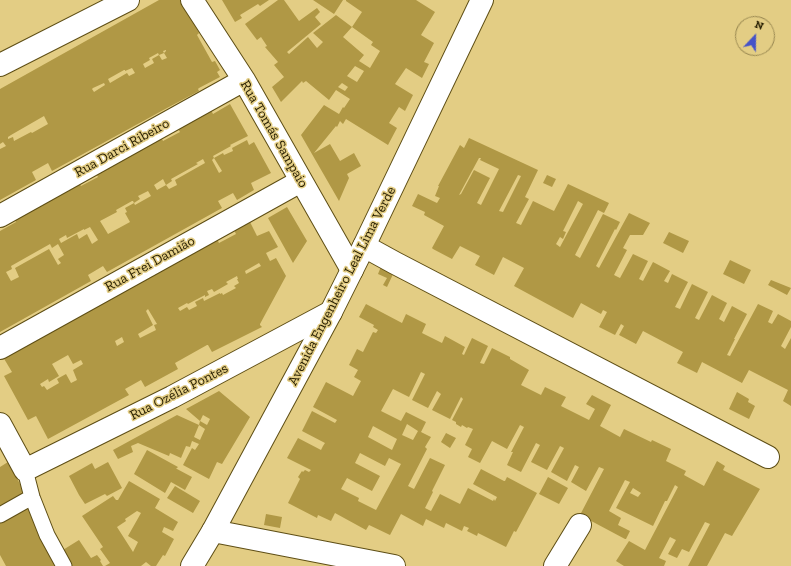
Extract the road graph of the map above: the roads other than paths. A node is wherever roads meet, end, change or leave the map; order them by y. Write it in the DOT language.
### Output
graph roads {
  1 [pos="128,0"];
  2 [pos="192,0"];
  3 [pos="482,0"];
  4 [pos="0,65"];
  5 [pos="244,80"];
  6 [pos="301,181"];
  7 [pos="0,216"];
  8 [pos="364,246"];
  9 [pos="352,270"];
  10 [pos="330,312"];
  11 [pos="0,348"];
  12 [pos="0,424"];
  13 [pos="768,457"];
  14 [pos="25,470"];
  15 [pos="32,497"];
  16 [pos="0,515"];
  17 [pos="580,525"];
  18 [pos="213,531"];
  19 [pos="64,566"];
  20 [pos="192,566"];
  21 [pos="394,566"];
  22 [pos="555,566"];
  1 -- 4 [label="street"];
  2 -- 5 [label="street, Rua Tomás Sampaio"];
  3 -- 8 [label="street, Avenida Engenheiro Leal Lima Verde"];
  5 -- 6 [label="street, Rua Tomás Sampaio"];
  5 -- 7 [label="street, Rua Darci Ribeiro"];
  6 -- 9 [label="street, Rua Tomás Sampaio"];
  6 -- 11 [label="street, Rua Frei Damião"];
  8 -- 9 [label="street, Avenida Engenheiro Leal Lima Verde"];
  8 -- 13 [label="street"];
  9 -- 10 [label="street, Avenida Engenheiro Leal Lima Verde"];
  10 -- 14 [label="street, Rua Ozélia Pontes"];
  10 -- 18 [label="street, Avenida Engenheiro Leal Lima Verde"];
  12 -- 14 [label="street"];
  14 -- 15 [label="lane"];
  15 -- 16 [label="lane"];
  15 -- 19 [label="lane"];
  17 -- 22 [label="street"];
  18 -- 20 [label="street, Avenida Engenheiro Leal Lima Verde"];
  18 -- 21 [label="street"];
}
